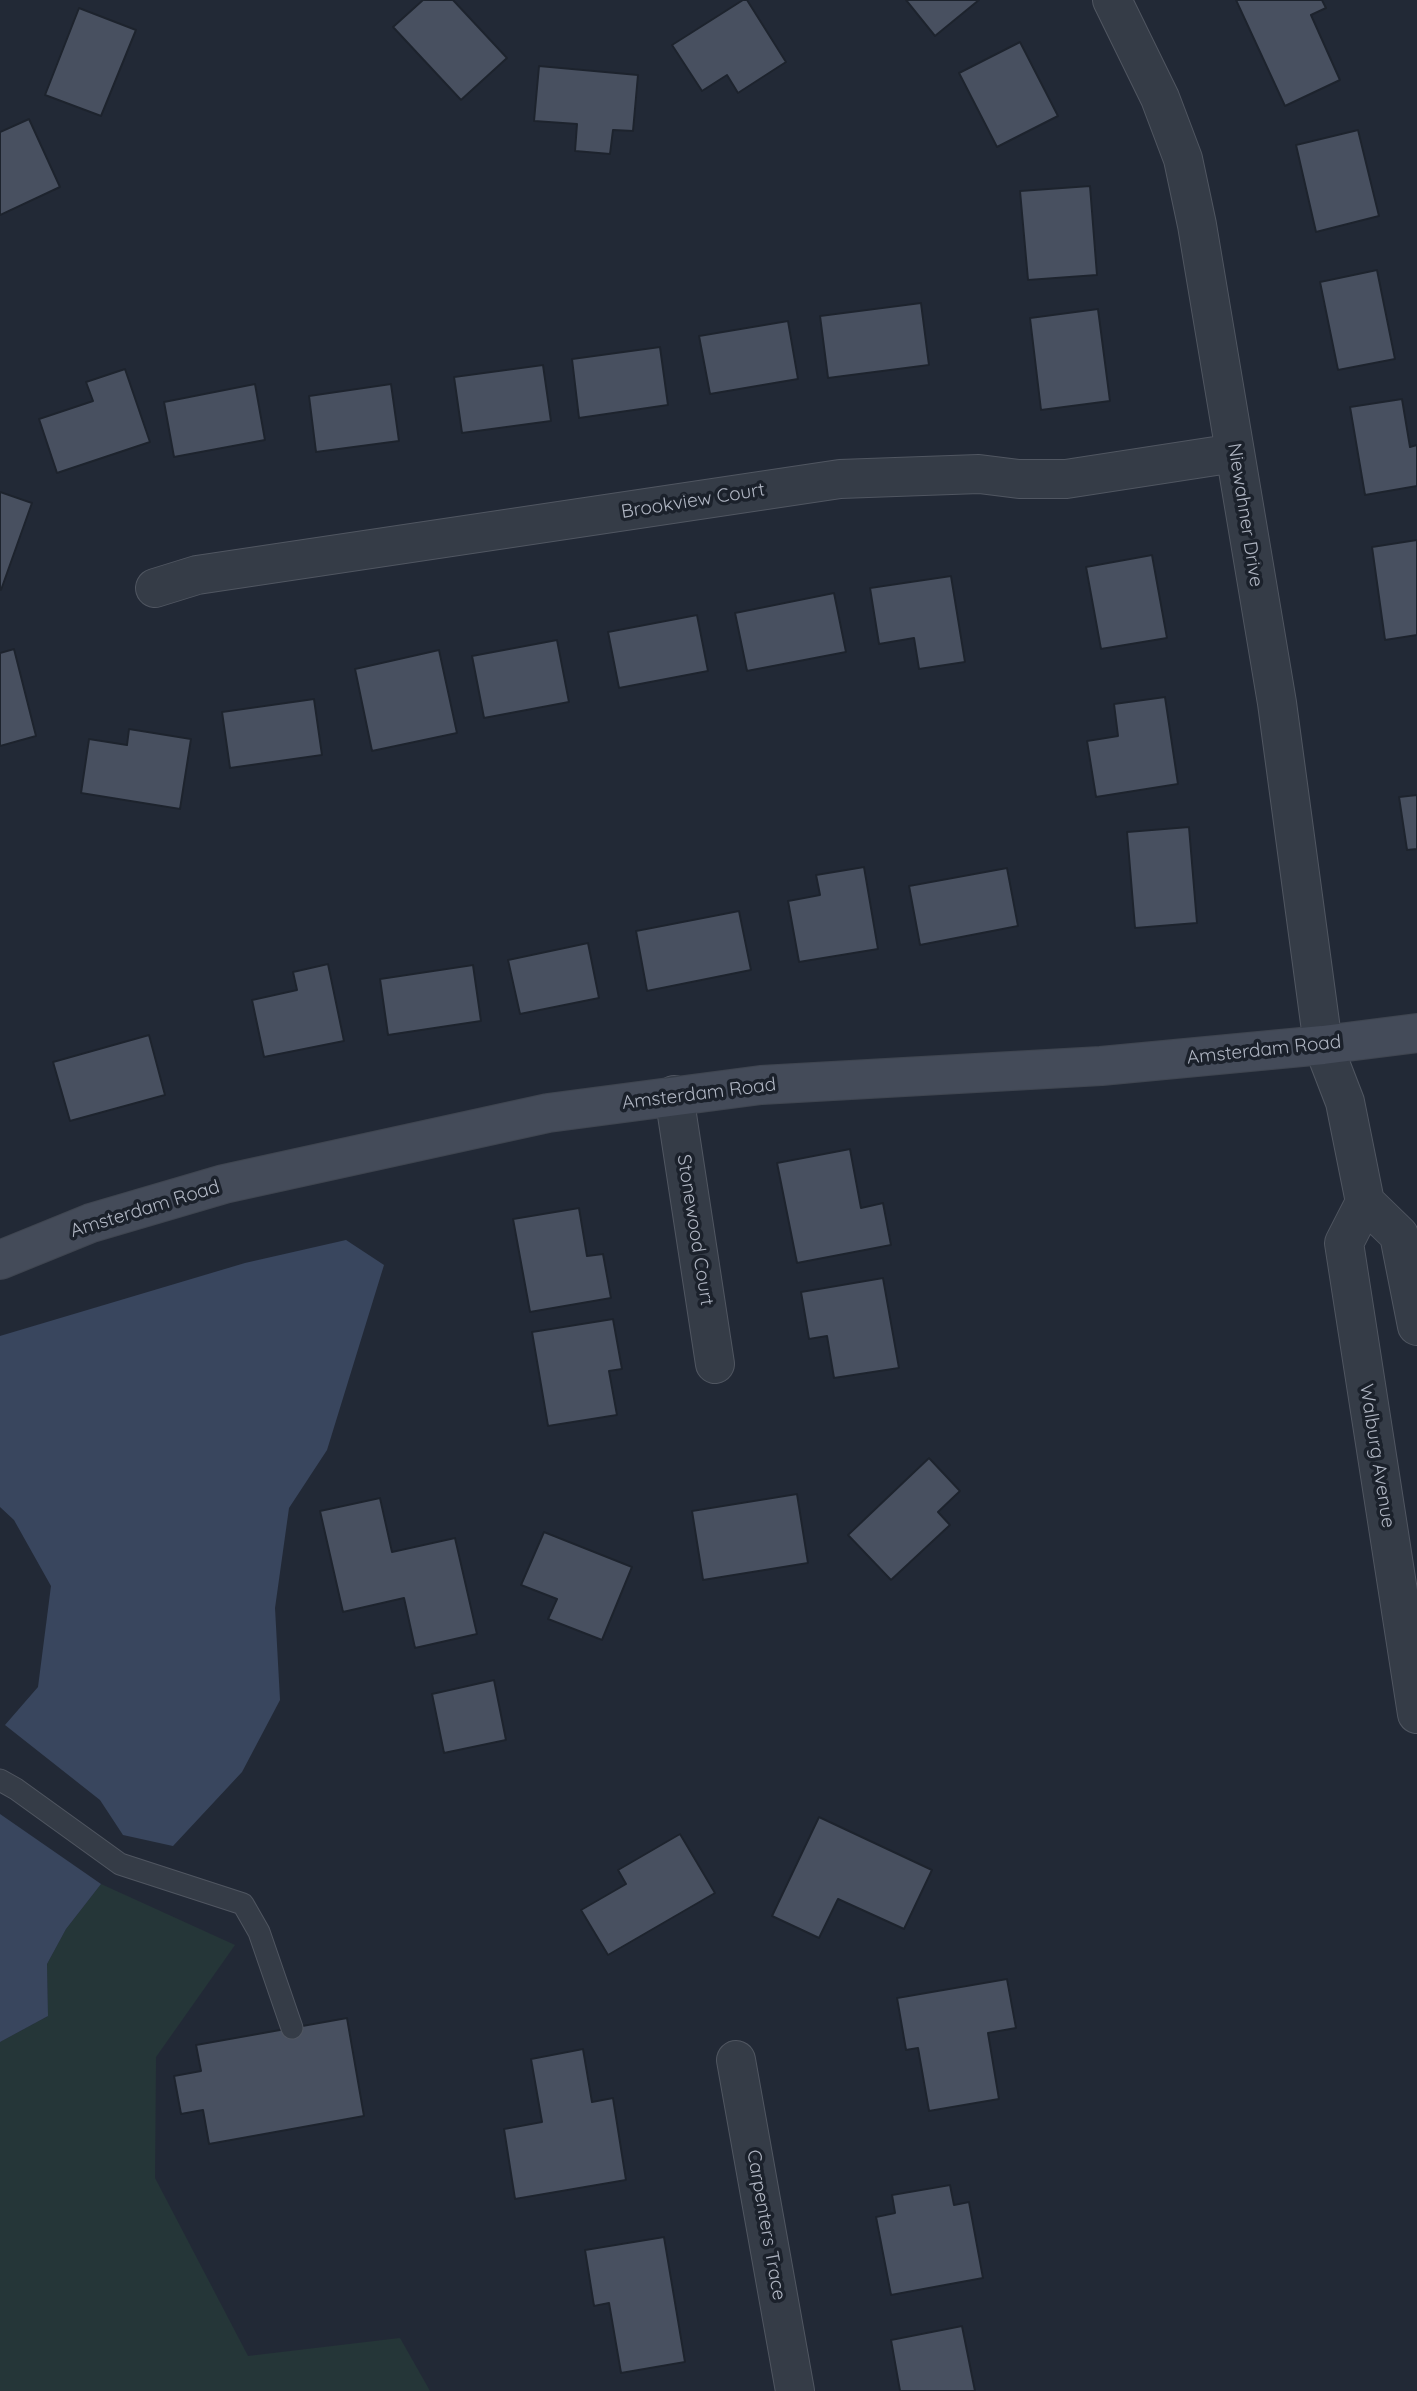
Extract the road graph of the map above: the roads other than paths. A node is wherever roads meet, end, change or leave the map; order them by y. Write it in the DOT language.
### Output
graph roads {
  1 [pos="1112,0"];
  2 [pos="1235,453"];
  3 [pos="155,588"];
  4 [pos="1417,1033"];
  5 [pos="1323,1045"];
  6 [pos="674,1095"];
  7 [pos="1365,1202"];
  8 [pos="0,1260"];
  9 [pos="1417,1325"];
  10 [pos="715,1364"];
  11 [pos="1401,1501"];
  12 [pos="1417,1714"];
  13 [pos="0,1780"];
  14 [pos="292,2028"];
  15 [pos="736,2060"];
  16 [pos="795,2391"];
  1 -- 2 [label="street, Niewahner Drive"];
  2 -- 3 [label="street, Brookview Court"];
  2 -- 5 [label="street, Niewahner Drive"];
  4 -- 5 [label="main road, Amsterdam Road"];
  5 -- 6 [label="main road, Amsterdam Road"];
  5 -- 7 [label="street"];
  6 -- 8 [label="main road, Amsterdam Road"];
  6 -- 10 [label="street, Stonewood Court"];
  7 -- 9 [label="street"];
  7 -- 11 [label="street, Walburg Avenue"];
  11 -- 12 [label="street, Walburg Avenue"];
  13 -- 14 [label="lane"];
  15 -- 16 [label="street, Carpenters Trace"];
}
